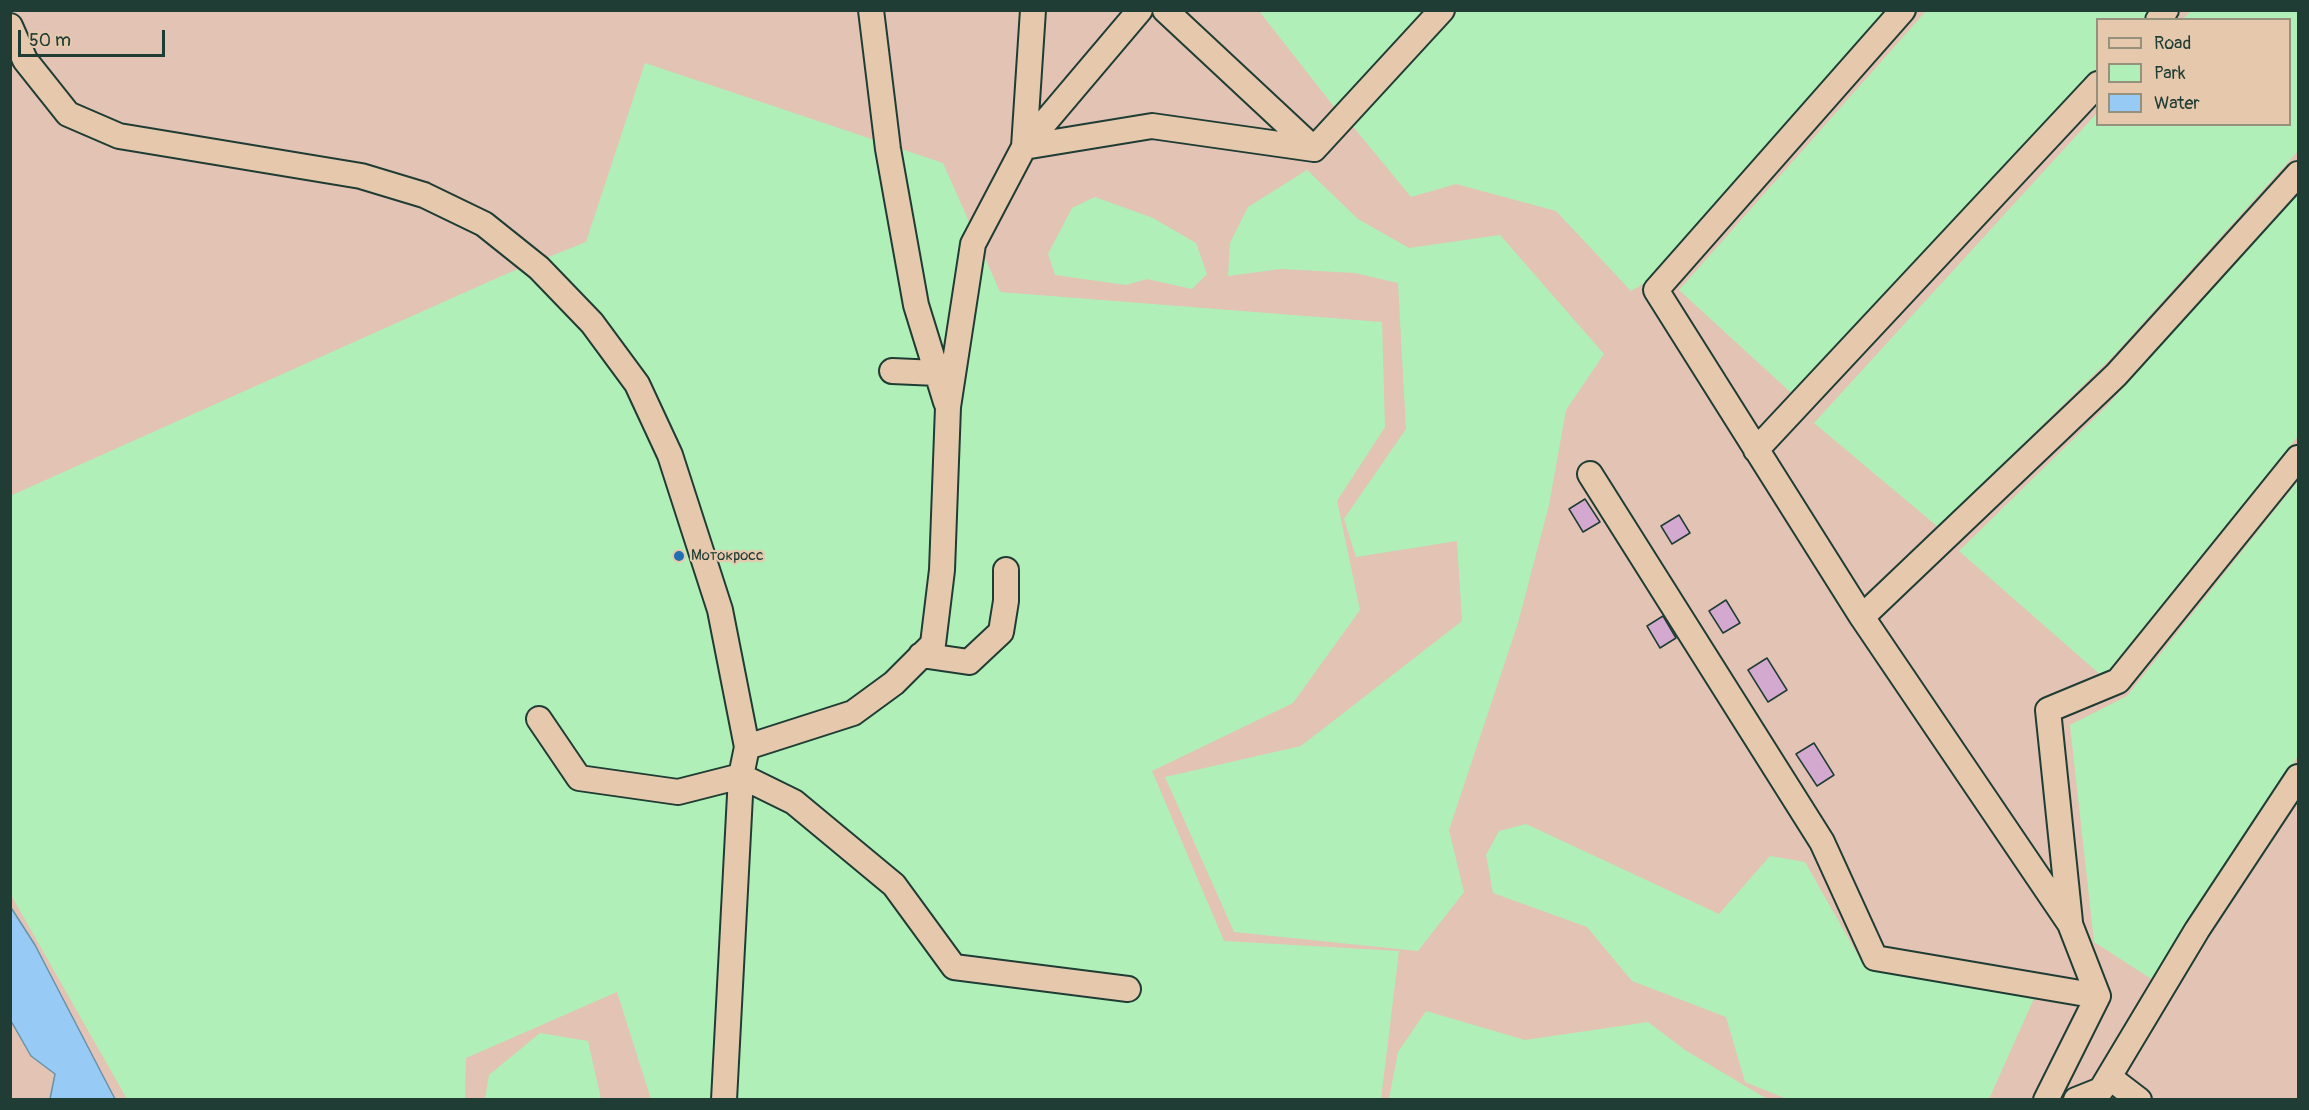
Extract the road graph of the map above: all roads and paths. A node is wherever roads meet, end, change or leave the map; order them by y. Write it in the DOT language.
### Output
graph roads {
  1 [pos="871,10"];
  2 [pos="1033,10"];
  3 [pos="1140,10"];
  4 [pos="1165,10"];
  5 [pos="1442,10"];
  6 [pos="1903,10"];
  7 [pos="10,26"];
  8 [pos="2096,85"];
  9 [pos="1024,147"];
  10 [pos="1314,149"];
  11 [pos="2298,174"];
  12 [pos="892,371"];
  13 [pos="937,373"];
  14 [pos="948,407"];
  15 [pos="1756,450"];
  16 [pos="2298,458"];
  17 [pos="1590,474"];
  18 [pos="1006,570"];
  19 [pos="1862,617"];
  20 [pos="921,655"];
  21 [pos="540,719"];
  22 [pos="747,747"];
  23 [pos="741,776"];
  24 [pos="2298,777"];
  25 [pos="2070,924"];
  26 [pos="1128,989"];
  27 [pos="2098,996"];
  28 [pos="2109,1077"];
  29 [pos="724,1100"];
  30 [pos="2046,1100"];
  31 [pos="2076,1100"];
  32 [pos="2139,1100"];
  1 -- 13 [label="street"];
  2 -- 9 [label="street"];
  3 -- 9 [label="street"];
  4 -- 10 [label="street"];
  5 -- 10 [label="street"];
  6 -- 15 [label="street"];
  7 -- 22 [label="street"];
  8 -- 15 [label="street"];
  9 -- 10 [label="street"];
  9 -- 14 [label="street"];
  11 -- 19 [label="street"];
  12 -- 13 [label="street"];
  13 -- 14 [label="street"];
  14 -- 20 [label="street"];
  15 -- 19 [label="street"];
  16 -- 25 [label="street"];
  17 -- 27 [label="street"];
  18 -- 20 [label="street"];
  19 -- 25 [label="street"];
  20 -- 22 [label="street"];
  21 -- 23 [label="street"];
  22 -- 23 [label="street"];
  23 -- 26 [label="street"];
  23 -- 29 [label="street"];
  24 -- 28 [label="street"];
  25 -- 27 [label="street"];
  27 -- 30 [label="street"];
  28 -- 31 [label="street"];
  28 -- 32 [label="street"];
}
